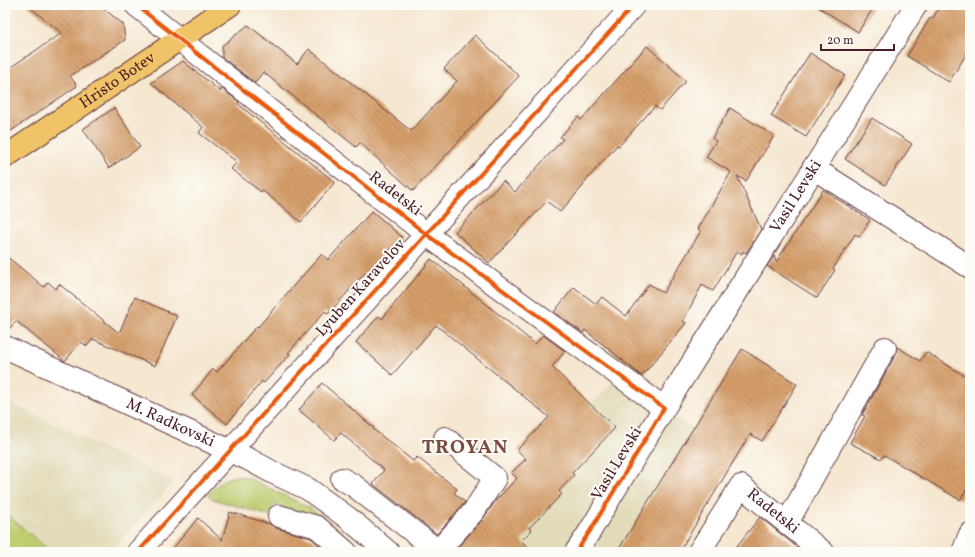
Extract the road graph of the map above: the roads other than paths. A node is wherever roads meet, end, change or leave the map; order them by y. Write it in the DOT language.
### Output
graph roads {
  1 [pos="136,5"];
  2 [pos="230,5"];
  3 [pos="634,5"];
  4 [pos="916,5"];
  5 [pos="179,39"];
  6 [pos="5,157"];
  7 [pos="813,168"];
  8 [pos="426,234"];
  9 [pos="970,267"];
  10 [pos="5,347"];
  11 [pos="885,348"];
  12 [pos="664,408"];
  13 [pos="445,438"];
  14 [pos="229,451"];
  15 [pos="342,479"];
  16 [pos="279,516"];
  17 [pos="787,523"];
  18 [pos="590,531"];
  19 [pos="970,534"];
  20 [pos="138,552"];
  21 [pos="346,552"];
  22 [pos="388,552"];
  23 [pos="438,552"];
  24 [pos="576,552"];
  25 [pos="582,552"];
  26 [pos="699,552"];
  27 [pos="823,552"];
  28 [pos="963,552"];
  1 -- 5 [label="street, Radetski"];
  2 -- 5 [label="main road, Hristo Botev"];
  3 -- 8 [label="street, Lyuben Karavelov"];
  4 -- 7 [label="street, Vasil Levski"];
  5 -- 6 [label="main road, Hristo Botev"];
  5 -- 8 [label="street, Radetski"];
  7 -- 9 [label="street"];
  7 -- 12 [label="street, Vasil Levski"];
  8 -- 12 [label="street, Radetski"];
  8 -- 14 [label="street, Lyuben Karavelov"];
  10 -- 14 [label="street, M. Radkovski"];
  11 -- 17 [label="street"];
  12 -- 18 [label="street, Vasil Levski"];
  13 -- 23 [label="street"];
  14 -- 20 [label="street, Lyuben Karavelov"];
  14 -- 22 [label="street, M. Radkovski"];
  15 -- 23 [label="street"];
  16 -- 21 [label="street"];
  17 -- 26 [label="street, Radetski"];
  17 -- 27 [label="street, Radetski"];
  18 -- 24 [label="street, Vasil Levski"];
  18 -- 25 [label="street, Vasil Levski"];
  19 -- 28 [label="street"];
}
